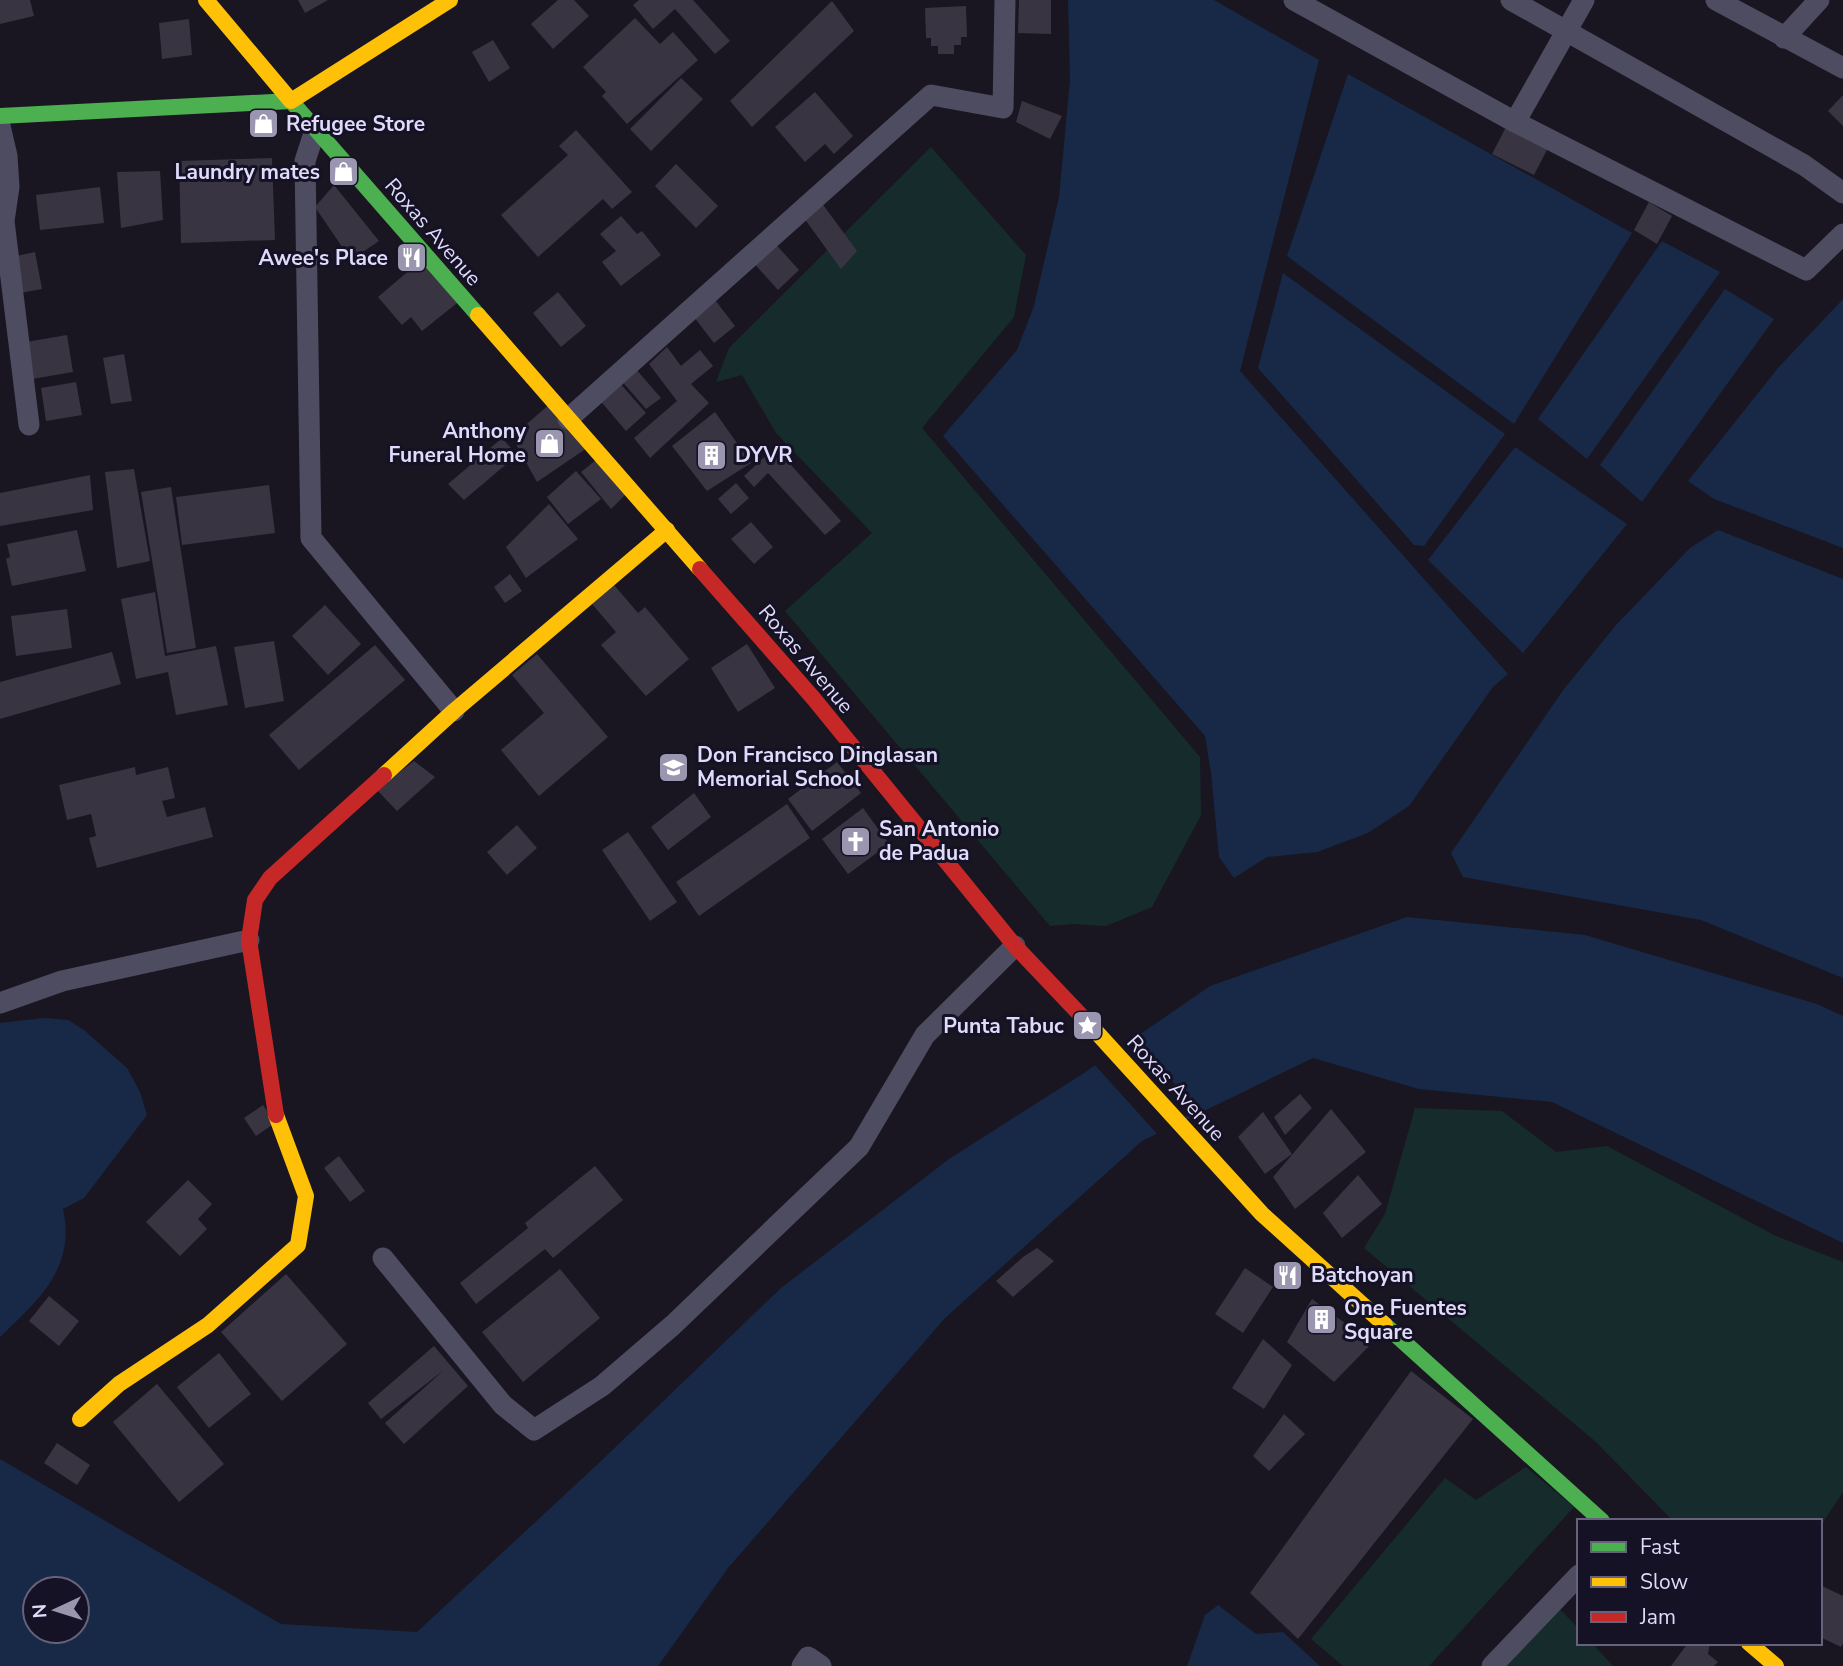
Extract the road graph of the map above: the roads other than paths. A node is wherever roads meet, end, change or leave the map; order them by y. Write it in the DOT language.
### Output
graph roads {
  1 [pos="206,0"];
  2 [pos="450,0"];
  3 [pos="1005,0"];
  4 [pos="1294,0"];
  5 [pos="1511,0"];
  6 [pos="1584,0"];
  7 [pos="1716,0"];
  8 [pos="1819,0"];
  9 [pos="1567,30"];
  10 [pos="1784,38"];
  11 [pos="1843,68"];
  12 [pos="291,101"];
  13 [pos="0,116"];
  14 [pos="1515,122"];
  15 [pos="0,126"];
  16 [pos="316,127"];
  17 [pos="1843,193"];
  18 [pos="1843,234"];
  19 [pos="568,419"];
  20 [pos="29,425"];
  21 [pos="667,530"];
  22 [pos="454,711"];
  23 [pos="250,940"];
  24 [pos="1015,946"];
  25 [pos="0,1003"];
  26 [pos="383,1258"];
  27 [pos="80,1419"];
  28 [pos="1600,1519"];
  29 [pos="1577,1577"];
  30 [pos="1751,1645"];
  31 [pos="802,1666"];
  32 [pos="821,1666"];
  33 [pos="1492,1666"];
  34 [pos="1776,1666"];
  1 -- 12 [label="main road, Roxas Avenue"];
  2 -- 12 [label="main road"];
  3 -- 19 [label="street"];
  4 -- 14 [label="street"];
  5 -- 9 [label="street"];
  6 -- 9 [label="street"];
  7 -- 10 [label="street"];
  8 -- 10 [label="street"];
  9 -- 14 [label="street"];
  9 -- 17 [label="street"];
  10 -- 11 [label="street"];
  12 -- 13 [label="main road"];
  12 -- 16 [label="main road, Roxas Avenue"];
  14 -- 18 [label="street"];
  15 -- 20 [label="street"];
  16 -- 19 [label="main road, Roxas Avenue"];
  16 -- 22 [label="street"];
  19 -- 21 [label="main road, Roxas Avenue"];
  21 -- 22 [label="main road"];
  21 -- 24 [label="main road, Roxas Avenue"];
  22 -- 23 [label="main road"];
  23 -- 25 [label="street"];
  23 -- 27 [label="main road"];
  24 -- 26 [label="street"];
  24 -- 28 [label="main road, Roxas Avenue"];
  29 -- 33 [label="street"];
  30 -- 34 [label="main road"];
  31 -- 32 [label="street"];
}
